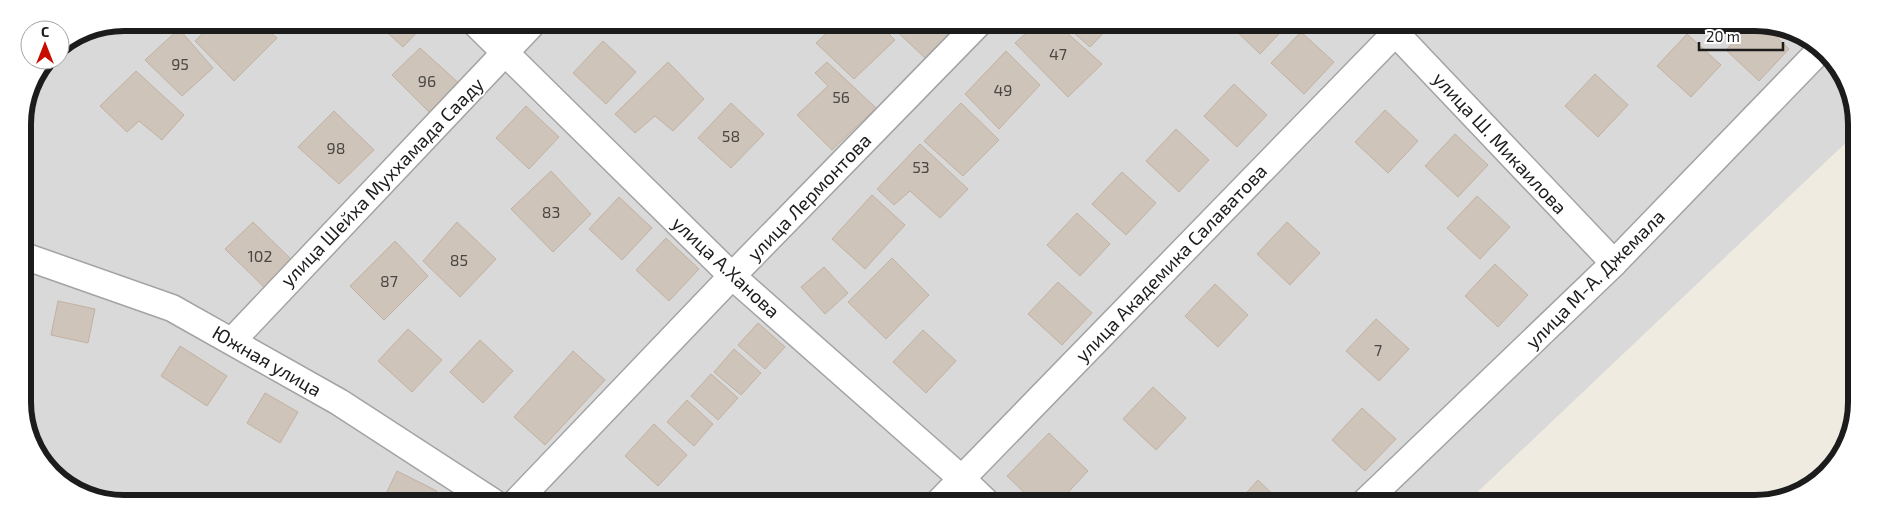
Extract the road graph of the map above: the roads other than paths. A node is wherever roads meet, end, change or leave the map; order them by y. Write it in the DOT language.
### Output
graph roads {
  1 [pos="483,31"];
  2 [pos="526,31"];
  3 [pos="971,31"];
  4 [pos="1391,31"];
  5 [pos="1399,31"];
  6 [pos="505,53"];
  7 [pos="1816,54"];
  8 [pos="31,258"];
  9 [pos="1614,263"];
  10 [pos="732,276"];
  11 [pos="232,341"];
  12 [pos="962,479"];
  13 [pos="482,495"];
  14 [pos="523,495"];
  15 [pos="946,495"];
  16 [pos="979,495"];
  17 [pos="1372,495"];
  1 -- 6 [label="street, улица А.Ханова"];
  2 -- 6 [label="street, улица Шейха Муххамада Сааду"];
  3 -- 10 [label="street, улица Лермонтова"];
  4 -- 12 [label="street, улица Академика Салаватова"];
  5 -- 9 [label="street, улица Ш. Микаилова"];
  6 -- 10 [label="street, улица А.Ханова"];
  6 -- 11 [label="street, улица Шейха Муххамада Сааду"];
  7 -- 9 [label="street, улица М-А. Джемала"];
  8 -- 11 [label="street, Южная улица"];
  9 -- 17 [label="street, улица М-А. Джемала"];
  10 -- 12 [label="street, улица А.Ханова"];
  10 -- 14 [label="street, улица Лермонтова"];
  11 -- 13 [label="street, Южная улица"];
  12 -- 15 [label="street, улица Академика Салаватова"];
  12 -- 16 [label="street, улица А.Ханова"];
}
